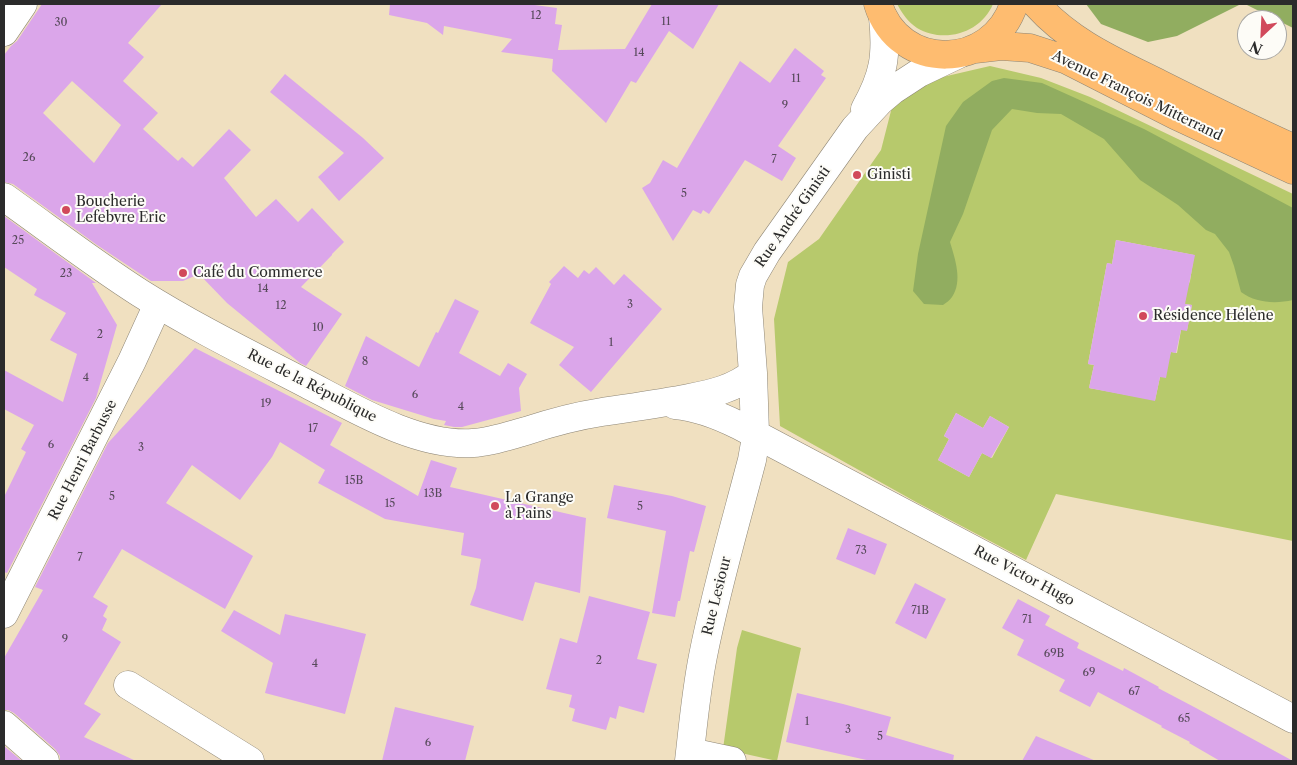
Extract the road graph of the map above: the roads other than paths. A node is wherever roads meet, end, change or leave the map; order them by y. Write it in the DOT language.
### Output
graph roads {
  1 [pos="23,4"];
  2 [pos="1014,4"];
  3 [pos="1036,4"];
  4 [pos="880,11"];
  5 [pos="4,32"];
  6 [pos="967,52"];
  7 [pos="855,128"];
  8 [pos="1293,148"];
  9 [pos="1293,170"];
  10 [pos="4,197"];
  11 [pos="158,304"];
  12 [pos="753,373"];
  13 [pos="659,404"];
  14 [pos="755,433"];
  15 [pos="4,614"];
  16 [pos="128,685"];
  17 [pos="1293,720"];
  18 [pos="4,724"];
  19 [pos="689,756"];
  20 [pos="45,761"];
  21 [pos="250,761"];
  22 [pos="732,761"];
  1 -- 5 [label="street"];
  2 -- 6 [label="main road"];
  3 -- 8 [label="main road, Avenue François Mitterrand"];
  4 -- 6 [label="main road, Avenue François Mitterrand"];
  4 -- 7 [label="street, Rue André Ginisti"];
  6 -- 7 [label="street, Rue André Ginisti"];
  6 -- 9 [label="main road, Avenue François Mitterrand"];
  7 -- 12 [label="street, Rue André Ginisti"];
  10 -- 11 [label="street, Rue de la République"];
  11 -- 13 [label="street, Rue de la République"];
  11 -- 15 [label="street, Rue Henri Barbusse"];
  12 -- 13 [label="street, Rue de la République"];
  12 -- 14 [label="street, Rue André Ginisti"];
  13 -- 14 [label="street, Rue de la République"];
  14 -- 17 [label="street, Rue Victor Hugo"];
  14 -- 19 [label="street, Rue Lesiour"];
  16 -- 21 [label="street"];
  18 -- 20 [label="street"];
  19 -- 22 [label="street"];
}
